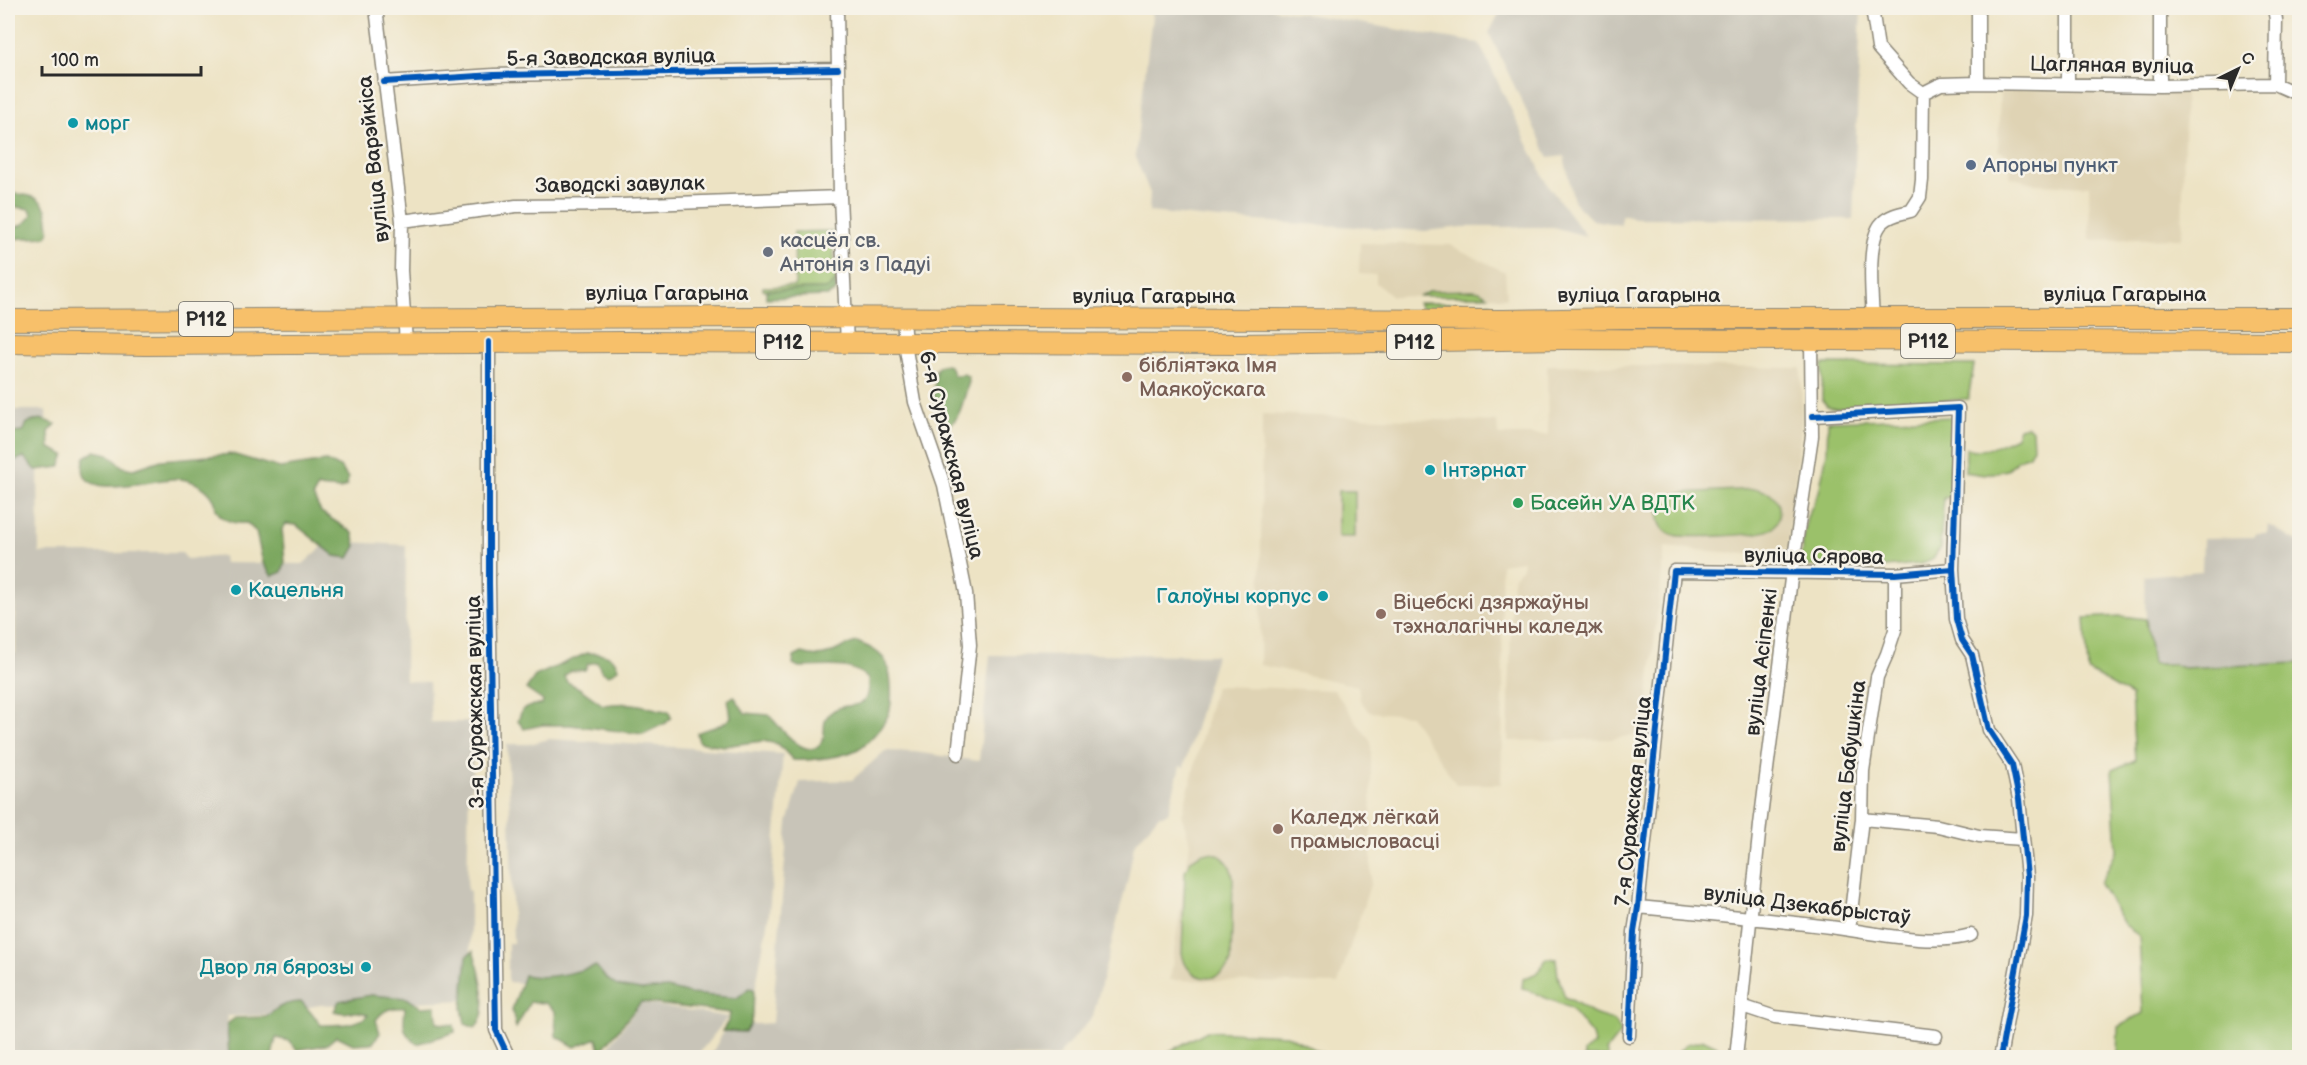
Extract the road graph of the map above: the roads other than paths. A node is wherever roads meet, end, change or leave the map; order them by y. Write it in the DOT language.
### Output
graph roads {
  1 [pos="376,8"];
  2 [pos="837,8"];
  3 [pos="1872,8"];
  4 [pos="1978,8"];
  5 [pos="2068,8"];
  6 [pos="2160,8"];
  7 [pos="2274,8"];
  8 [pos="838,69"];
  9 [pos="384,82"];
  10 [pos="1978,82"];
  11 [pos="2068,84"];
  12 [pos="2275,84"];
  13 [pos="2160,86"];
  14 [pos="1923,93"];
  15 [pos="2300,95"];
  16 [pos="840,197"];
  17 [pos="402,221"];
  18 [pos="404,318"];
  19 [pos="565,318"];
  20 [pos="846,318"];
  21 [pos="2300,318"];
  22 [pos="903,319"];
  23 [pos="1702,319"];
  24 [pos="1873,319"];
  25 [pos="2007,319"];
  26 [pos="8,320"];
  27 [pos="146,320"];
  28 [pos="1256,320"];
  29 [pos="1702,340"];
  30 [pos="1811,340"];
  31 [pos="406,342"];
  32 [pos="489,342"];
  33 [pos="565,342"];
  34 [pos="2008,342"];
  35 [pos="2300,342"];
  36 [pos="8,343"];
  37 [pos="848,343"];
  38 [pos="905,344"];
  39 [pos="1256,344"];
  40 [pos="146,345"];
  41 [pos="1812,416"];
  42 [pos="1953,569"];
  43 [pos="1674,571"];
  44 [pos="1792,572"];
  45 [pos="1895,574"];
  46 [pos="958,754"];
  47 [pos="1862,819"];
  48 [pos="2023,839"];
  49 [pos="1638,907"];
  50 [pos="1749,917"];
  51 [pos="1849,929"];
  52 [pos="1971,935"];
  53 [pos="1742,1006"];
  54 [pos="1629,1036"];
  55 [pos="1936,1036"];
  56 [pos="509,1058"];
  57 [pos="1736,1058"];
  58 [pos="2000,1058"];
  1 -- 9 [label="street, вуліца Варэйкіса"];
  2 -- 8 [label="street"];
  3 -- 14 [label="street"];
  4 -- 10 [label="street"];
  5 -- 11 [label="street"];
  6 -- 13 [label="street"];
  7 -- 12 [label="street"];
  8 -- 9 [label="street, 5-я Заводская вуліца"];
  8 -- 16 [label="street"];
  9 -- 17 [label="street, вуліца Варэйкіса"];
  10 -- 11 [label="street, Цагляная вуліца"];
  10 -- 14 [label="street, Цагляная вуліца"];
  11 -- 13 [label="street, Цагляная вуліца"];
  12 -- 13 [label="street, Цагляная вуліца"];
  12 -- 15 [label="street, Цагляная вуліца"];
  14 -- 24 [label="street"];
  16 -- 17 [label="street, Заводскі завулак"];
  16 -- 20 [label="street"];
  17 -- 18 [label="street, вуліца Варэйкіса"];
  18 -- 19 [label="main road, вуліца Гагарына / Р112"];
  18 -- 27 [label="main road, вуліца Гагарына / Р112"];
  18 -- 31 [label="street, вуліца Варэйкіса"];
  19 -- 20 [label="main road, вуліца Гагарына / Р112"];
  19 -- 33 [label="main road"];
  20 -- 22 [label="main road, вуліца Гагарына / Р112"];
  20 -- 37 [label="street"];
  21 -- 25 [label="main road, вуліца Гагарына / Р112"];
  22 -- 28 [label="main road, вуліца Гагарына / Р112"];
  22 -- 38 [label="street, 6-я Суражская вуліца"];
  23 -- 24 [label="main road, вуліца Гагарына / Р112"];
  23 -- 28 [label="main road, вуліца Гагарына / Р112"];
  23 -- 29 [label="street"];
  24 -- 25 [label="main road, вуліца Гагарына / Р112"];
  25 -- 34 [label="main road"];
  26 -- 27 [label="main road, вуліца Гагарына / Р112"];
  27 -- 40 [label="main road"];
  28 -- 39 [label="street"];
  29 -- 30 [label="main road, Р112"];
  29 -- 39 [label="main road, Р112"];
  30 -- 34 [label="main road, Р112"];
  30 -- 41 [label="street, вуліца Асіпенкі"];
  31 -- 32 [label="main road, Р112"];
  31 -- 40 [label="main road, Р112"];
  32 -- 33 [label="main road, Р112"];
  32 -- 56 [label="street, 3-я Суражская вуліца"];
  33 -- 37 [label="main road, Р112"];
  34 -- 35 [label="main road, Р112"];
  36 -- 40 [label="main road, Р112"];
  37 -- 38 [label="main road, Р112"];
  38 -- 39 [label="main road, Р112"];
  38 -- 46 [label="street, 6-я Суражская вуліца"];
  41 -- 42 [label="street"];
  41 -- 44 [label="street, вуліца Асіпенкі"];
  42 -- 45 [label="street, вуліца Сярова"];
  42 -- 48 [label="street"];
  43 -- 44 [label="street, вуліца Сярова"];
  43 -- 49 [label="street, 7-я Суражская вуліца"];
  44 -- 45 [label="street, вуліца Сярова"];
  44 -- 50 [label="street, вуліца Асіпенкі"];
  45 -- 47 [label="street, вуліца Бабушкіна"];
  47 -- 48 [label="street"];
  47 -- 51 [label="street, вуліца Бабушкіна"];
  48 -- 58 [label="street"];
  49 -- 50 [label="street, вуліца Дзекабрыстаў"];
  49 -- 54 [label="street, 7-я Суражская вуліца"];
  50 -- 51 [label="street, вуліца Дзекабрыстаў"];
  50 -- 53 [label="street, вуліца Асіпенкі"];
  51 -- 52 [label="street, вуліца Дзекабрыстаў"];
  53 -- 55 [label="street"];
  53 -- 57 [label="street"];
}
